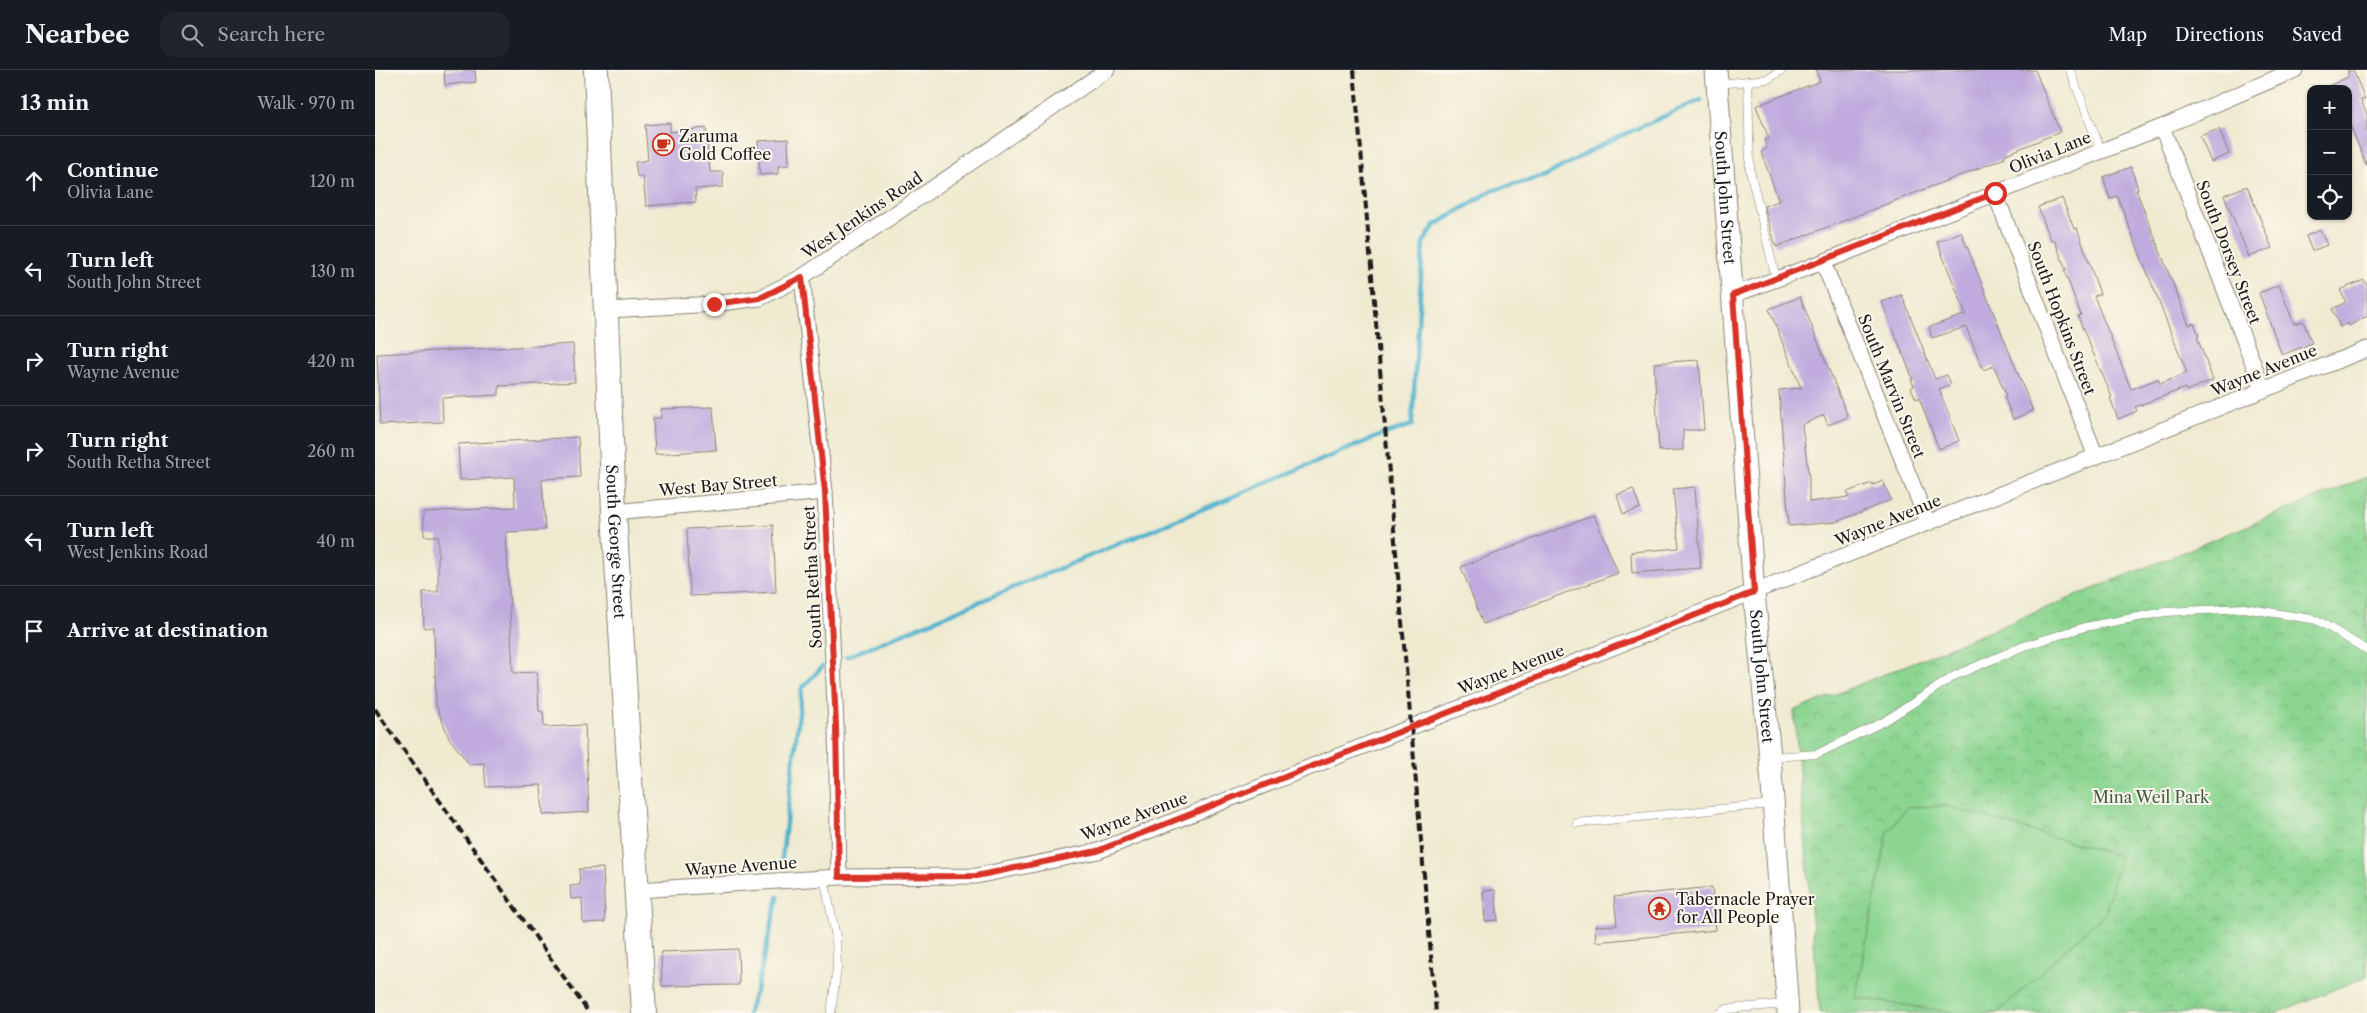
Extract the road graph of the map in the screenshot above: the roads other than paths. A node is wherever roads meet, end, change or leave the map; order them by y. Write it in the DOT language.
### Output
graph roads {
  1 [pos="597,70"];
  2 [pos="1107,70"];
  3 [pos="1782,70"];
  4 [pos="2070,70"];
  5 [pos="2295,70"];
  6 [pos="1716,77"];
  7 [pos="1748,81"];
  8 [pos="2162,127"];
  9 [pos="2101,151"];
  10 [pos="1995,193"];
  11 [pos="1823,262"];
  12 [pos="802,277"];
  13 [pos="1776,279"];
  14 [pos="1733,295"];
  15 [pos="607,310"];
  16 [pos="2367,349"];
  17 [pos="2263,389"];
  18 [pos="2095,457"];
  19 [pos="825,492"];
  20 [pos="614,512"];
  21 [pos="1928,523"];
  22 [pos="1754,592"];
  23 [pos="2367,650"];
  24 [pos="1770,757"];
  25 [pos="1773,804"];
  26 [pos="1577,823"];
  27 [pos="832,877"];
  28 [pos="638,890"];
  29 [pos="1787,1008"];
  30 [pos="644,1013"];
  31 [pos="831,1013"];
  32 [pos="1720,1013"];
  1 -- 15 [label="main road, South George Street"];
  2 -- 12 [label="street, West Jenkins Road"];
  3 -- 7 [label="lane"];
  4 -- 9 [label="lane"];
  5 -- 8 [label="street, Olivia Lane"];
  6 -- 7 [label="lane"];
  6 -- 14 [label="street, South John Street"];
  7 -- 13 [label="lane"];
  8 -- 9 [label="street, Olivia Lane"];
  8 -- 17 [label="street, South Dorsey Street"];
  9 -- 10 [label="street, Olivia Lane"];
  10 -- 11 [label="street, Olivia Lane"];
  10 -- 18 [label="street, South Hopkins Street"];
  11 -- 13 [label="street, Olivia Lane"];
  11 -- 21 [label="street, South Marvin Street"];
  12 -- 15 [label="street, West Jenkins Road"];
  12 -- 19 [label="street, South Retha Street"];
  13 -- 14 [label="street, Olivia Lane"];
  14 -- 22 [label="street, South John Street"];
  15 -- 20 [label="main road, South George Street"];
  16 -- 17 [label="street, Wayne Avenue"];
  17 -- 18 [label="street, Wayne Avenue"];
  18 -- 21 [label="street, Wayne Avenue"];
  19 -- 20 [label="street, West Bay Street"];
  19 -- 27 [label="street, South Retha Street"];
  20 -- 28 [label="main road, South George Street"];
  21 -- 22 [label="street, Wayne Avenue"];
  22 -- 24 [label="street, South John Street"];
  22 -- 27 [label="street, Wayne Avenue"];
  23 -- 24 [label="lane"];
  24 -- 25 [label="street, South John Street"];
  25 -- 26 [label="lane"];
  25 -- 29 [label="street, South John Street"];
  27 -- 28 [label="street, Wayne Avenue"];
  27 -- 31 [label="lane"];
  28 -- 30 [label="main road, South George Street"];
  29 -- 32 [label="lane"];
}
